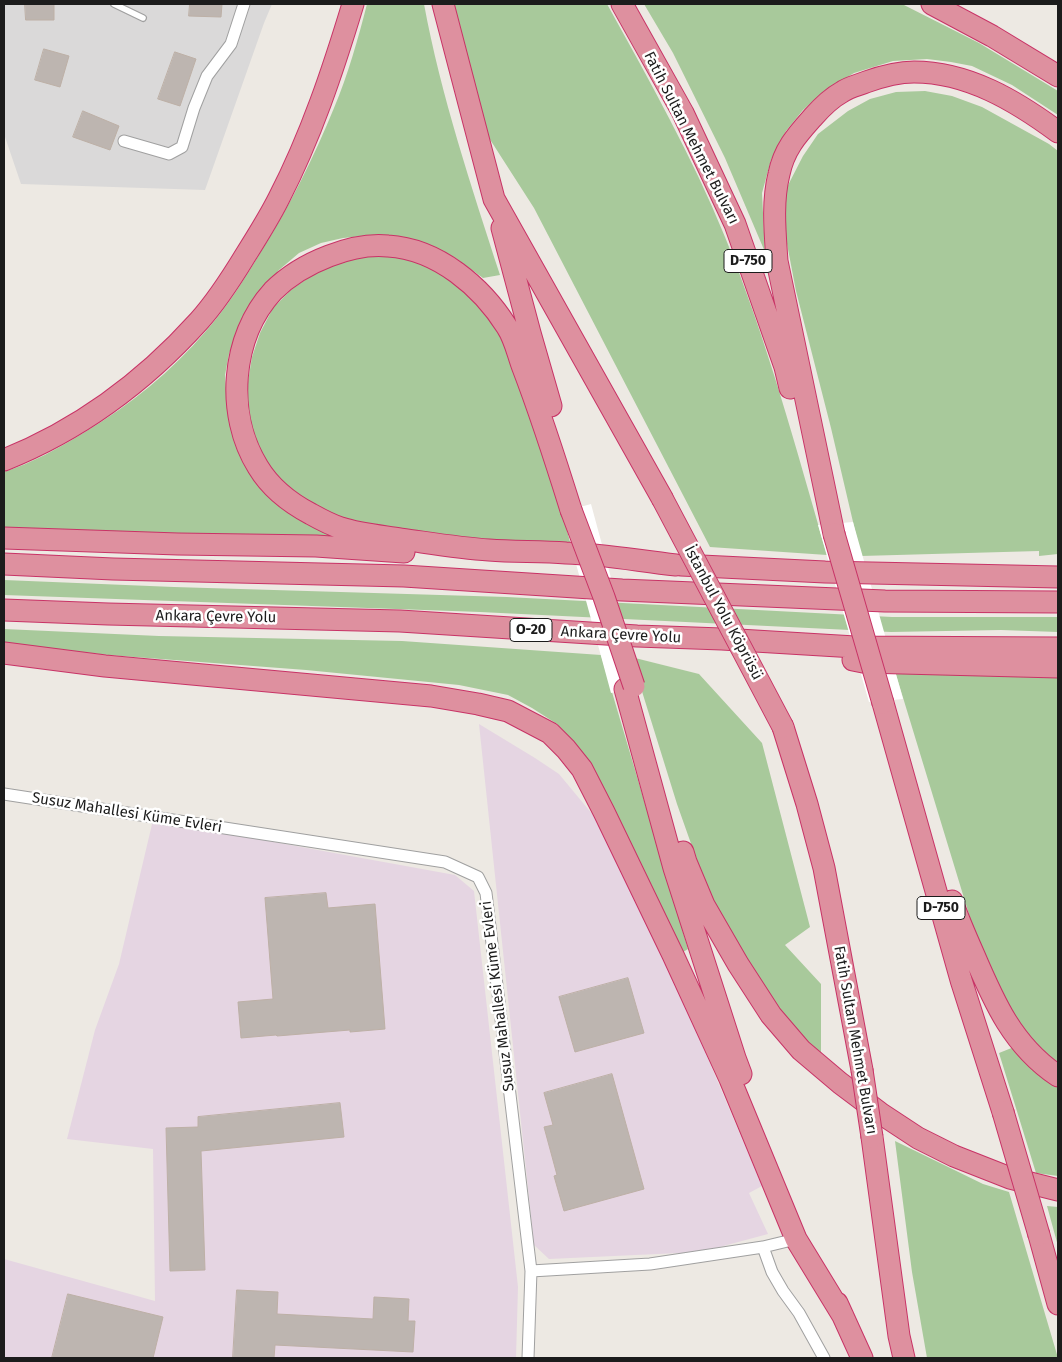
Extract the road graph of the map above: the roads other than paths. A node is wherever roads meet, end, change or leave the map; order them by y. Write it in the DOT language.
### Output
graph roads {
  1 [pos="114,4"];
  2 [pos="244,4"];
  3 [pos="353,4"];
  4 [pos="443,4"];
  5 [pos="622,4"];
  6 [pos="932,4"];
  7 [pos="143,18"];
  8 [pos="1058,76"];
  9 [pos="1058,132"];
  10 [pos="124,140"];
  11 [pos="494,199"];
  12 [pos="4,460"];
  13 [pos="576,508"];
  14 [pos="834,534"];
  15 [pos="4,538"];
  16 [pos="1058,561"];
  17 [pos="4,564"];
  18 [pos="676,565"];
  19 [pos="825,572"];
  20 [pos="1058,577"];
  21 [pos="1058,602"];
  22 [pos="4,610"];
  23 [pos="722,639"];
  24 [pos="1058,648"];
  25 [pos="4,653"];
  26 [pos="1058,668"];
  27 [pos="629,688"];
  28 [pos="883,703"];
  29 [pos="783,728"];
  30 [pos="4,794"];
  31 [pos="1058,1076"];
  32 [pos="1058,1190"];
  33 [pos="796,1239"];
  34 [pos="762,1247"];
  35 [pos="531,1271"];
  36 [pos="1058,1304"];
  37 [pos="842,1316"];
  38 [pos="528,1358"];
  39 [pos="824,1358"];
  40 [pos="862,1358"];
  41 [pos="904,1358"];
  1 -- 7 [label="lane"];
  2 -- 10 [label="street"];
  3 -- 12 [label="highway"];
  4 -- 11 [label="highway"];
  5 -- 14 [label="highway, Fatih Sultan Mehmet Bulvarı / D-750"];
  6 -- 8 [label="highway"];
  9 -- 14 [label="highway"];
  11 -- 13 [label="highway"];
  11 -- 29 [label="highway, İstanbul Yolu Köprüsü, bridge"];
  13 -- 18 [label="highway"];
  13 -- 27 [label="highway, bridge"];
  14 -- 28 [label="highway, D-750, bridge"];
  15 -- 18 [label="highway"];
  16 -- 19 [label="highway"];
  17 -- 21 [label="highway"];
  18 -- 19 [label="highway"];
  19 -- 20 [label="highway"];
  22 -- 23 [label="highway, Ankara Çevre Yolu / O-20"];
  23 -- 24 [label="highway, Ankara Çevre Yolu / O-20"];
  23 -- 26 [label="highway"];
  25 -- 33 [label="highway"];
  27 -- 32 [label="highway"];
  27 -- 37 [label="highway"];
  28 -- 31 [label="highway"];
  28 -- 36 [label="highway, D-750, bridge"];
  29 -- 41 [label="highway, Fatih Sultan Mehmet Bulvarı, bridge"];
  30 -- 35 [label="street, Susuz Mahallesi Küme Evleri"];
  33 -- 34 [label="street"];
  33 -- 37 [label="highway"];
  34 -- 35 [label="street"];
  34 -- 39 [label="street"];
  35 -- 38 [label="street, Susuz Mahallesi Küme Evleri"];
  37 -- 40 [label="highway"];
}
